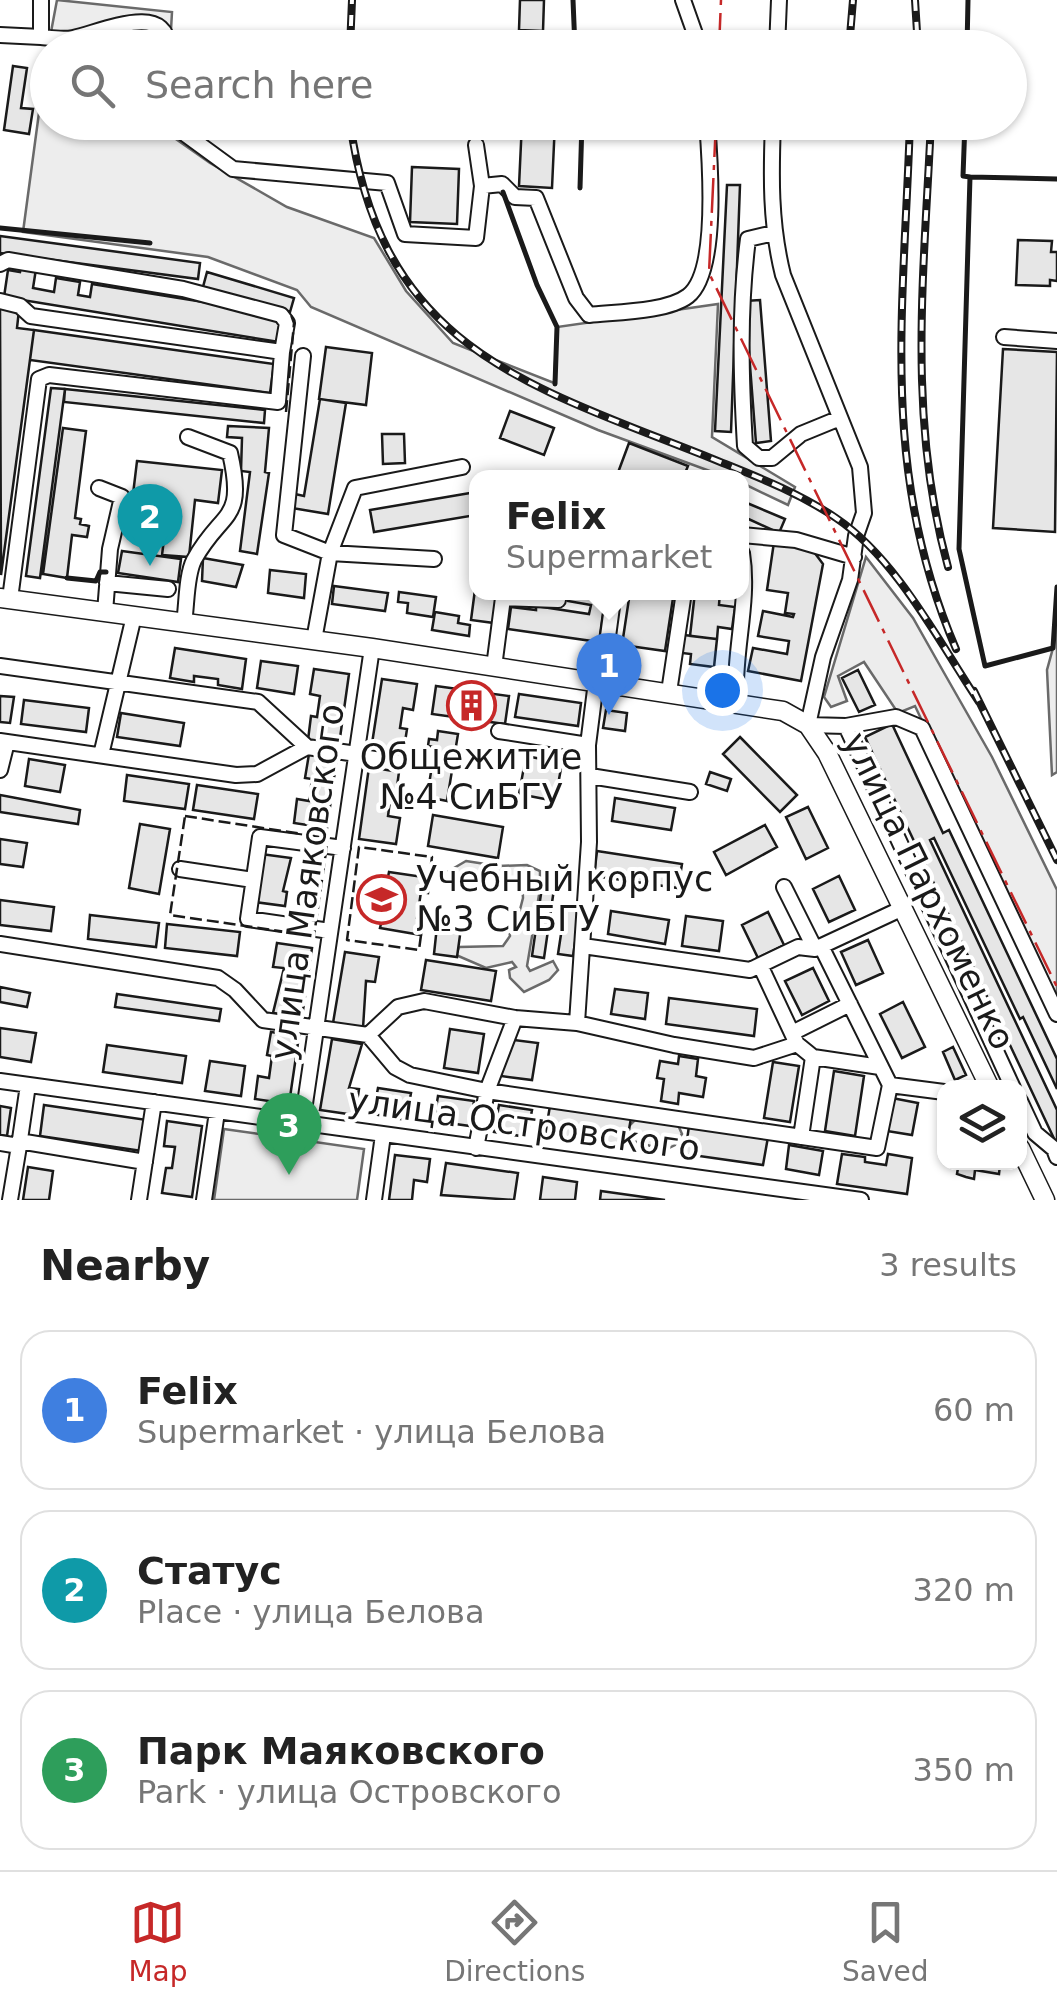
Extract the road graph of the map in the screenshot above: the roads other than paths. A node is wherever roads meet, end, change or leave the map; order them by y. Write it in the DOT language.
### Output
graph roads {
  1 [pos="41,0"];
  2 [pos="683,0"];
  3 [pos="780,0"];
  4 [pos="41,30"];
  5 [pos="101,30"];
  6 [pos="162,30"];
  7 [pos="694,30"];
  8 [pos="778,30"];
  9 [pos="0,35"];
  10 [pos="30,36"];
  11 [pos="193,140"];
  12 [pos="708,140"];
  13 [pos="772,140"];
  14 [pos="476,146"];
  15 [pos="482,186"];
  16 [pos="774,233"];
  17 [pos="0,264"];
  18 [pos="0,301"];
  19 [pos="1004,337"];
  20 [pos="1057,341"];
  21 [pos="282,352"];
  22 [pos="303,356"];
  23 [pos="840,418"];
  24 [pos="188,436"];
  25 [pos="462,467"];
  26 [pos="99,488"];
  27 [pos="749,535"];
  28 [pos="330,553"];
  29 [pos="854,557"];
  30 [pos="434,559"];
  31 [pos="107,584"];
  32 [pos="168,590"];
  33 [pos="5,599"];
  34 [pos="503,600"];
  35 [pos="613,600"];
  36 [pos="683,600"];
  37 [pos="743,600"];
  38 [pos="105,612"];
  39 [pos="134,616"];
  40 [pos="184,623"];
  41 [pos="314,640"];
  42 [pos="372,648"];
  43 [pos="0,666"];
  44 [pos="494,666"];
  45 [pos="116,682"];
  46 [pos="596,682"];
  47 [pos="669,692"];
  48 [pos="736,702"];
  49 [pos="808,724"];
  50 [pos="846,726"];
  51 [pos="499,731"];
  52 [pos="4,741"];
  53 [pos="588,745"];
  54 [pos="307,747"];
  55 [pos="357,754"];
  56 [pos="101,755"];
  57 [pos="0,770"];
  58 [pos="590,776"];
  59 [pos="690,792"];
  60 [pos="343,848"];
  61 [pos="180,869"];
  62 [pos="253,880"];
  63 [pos="784,887"];
  64 [pos="903,908"];
  65 [pos="330,931"];
  66 [pos="0,944"];
  67 [pos="583,946"];
  68 [pos="818,948"];
  69 [pos="760,965"];
  70 [pos="850,1004"];
  71 [pos="1057,1014"];
  72 [pos="515,1018"];
  73 [pos="577,1023"];
  74 [pos="316,1028"];
  75 [pos="368,1035"];
  76 [pos="794,1039"];
  77 [pos="813,1057"];
  78 [pos="880,1066"];
  79 [pos="986,1080"];
  80 [pos="1009,1080"];
  81 [pos="0,1081"];
  82 [pos="28,1085"];
  83 [pos="890,1086"];
  84 [pos="488,1091"];
  85 [pos="937,1091"];
  86 [pos="154,1102"];
  87 [pos="216,1112"];
  88 [pos="1027,1117"];
  89 [pos="302,1124"];
  90 [pos="382,1135"];
  91 [pos="801,1137"];
  92 [pos="0,1143"];
  93 [pos="19,1143"];
  94 [pos="476,1148"];
  95 [pos="1057,1157"];
  96 [pos="145,1162"];
  97 [pos="1027,1163"];
  98 [pos="10,1200"];
  99 [pos="139,1200"];
  100 [pos="204,1200"];
  101 [pos="374,1200"];
  102 [pos="861,1200"];
  103 [pos="1044,1200"];
  1 -- 4 [label="street"];
  2 -- 7 [label="street"];
  3 -- 8 [label="street"];
  5 -- 6 [label="street"];
  9 -- 10 [label="street"];
  11 -- 15 [label="street"];
  12 -- 15 [label="street"];
  13 -- 16 [label="street"];
  14 -- 15 [label="street"];
  16 -- 23 [label="street"];
  16 -- 23 [label="street"];
  17 -- 21 [label="street"];
  18 -- 21 [label="street"];
  19 -- 20 [label="street"];
  21 -- 33 [label="street"];
  22 -- 28 [label="street"];
  23 -- 29 [label="street"];
  24 -- 40 [label="street"];
  25 -- 28 [label="street"];
  26 -- 31 [label="street"];
  27 -- 29 [label="street"];
  28 -- 30 [label="street"];
  28 -- 41 [label="street"];
  29 -- 49 [label="street"];
  31 -- 32 [label="street"];
  31 -- 38 [label="street"];
  33 -- 38 [label="main road"];
  34 -- 44 [label="street"];
  35 -- 46 [label="street"];
  36 -- 47 [label="street"];
  37 -- 48 [label="street"];
  38 -- 39 [label="main road"];
  39 -- 40 [label="main road"];
  39 -- 45 [label="street"];
  40 -- 41 [label="main road"];
  41 -- 42 [label="main road"];
  42 -- 44 [label="main road"];
  42 -- 55 [label="street, улица Маяковского"];
  43 -- 45 [label="street"];
  44 -- 46 [label="main road"];
  45 -- 54 [label="street"];
  45 -- 56 [label="street"];
  46 -- 47 [label="main road"];
  46 -- 53 [label="street"];
  47 -- 48 [label="main road"];
  48 -- 49 [label="main road"];
  49 -- 50 [label="street"];
  49 -- 64 [label="main road, улица Пархоменко"];
  50 -- 71 [label="street"];
  50 -- 80 [label="street"];
  51 -- 53 [label="street"];
  52 -- 56 [label="street"];
  52 -- 57 [label="street"];
  53 -- 58 [label="street"];
  54 -- 55 [label="street"];
  54 -- 56 [label="street"];
  55 -- 60 [label="street, улица Маяковского"];
  58 -- 59 [label="street"];
  58 -- 67 [label="street"];
  60 -- 62 [label="street"];
  60 -- 65 [label="street, улица Маяковского"];
  61 -- 62 [label="street"];
  62 -- 65 [label="street"];
  63 -- 68 [label="street"];
  64 -- 68 [label="street"];
  64 -- 79 [label="main road, улица Пархоменко"];
  65 -- 74 [label="street, улица Маяковского"];
  66 -- 74 [label="street"];
  67 -- 69 [label="street"];
  67 -- 73 [label="street"];
  68 -- 69 [label="street"];
  68 -- 70 [label="street"];
  69 -- 76 [label="street"];
  70 -- 76 [label="street"];
  70 -- 78 [label="street"];
  72 -- 73 [label="street"];
  72 -- 75 [label="street"];
  72 -- 84 [label="street"];
  73 -- 76 [label="street"];
  74 -- 75 [label="street"];
  74 -- 89 [label="street, улица Маяковского"];
  75 -- 84 [label="street"];
  76 -- 77 [label="street"];
  77 -- 78 [label="street"];
  77 -- 91 [label="street"];
  78 -- 83 [label="street"];
  81 -- 82 [label="street, улица Островского"];
  82 -- 86 [label="street, улица Островского"];
  82 -- 93 [label="street"];
  83 -- 85 [label="street"];
  83 -- 91 [label="street"];
  84 -- 91 [label="street"];
  84 -- 94 [label="street"];
  86 -- 87 [label="street, улица Островского"];
  86 -- 96 [label="street"];
  87 -- 89 [label="street, улица Островского"];
  87 -- 100 [label="street"];
  88 -- 95 [label="street"];
  89 -- 90 [label="street, улица Островского"];
  90 -- 94 [label="street, улица Островского"];
  90 -- 101 [label="street"];
  92 -- 93 [label="street"];
  93 -- 96 [label="street"];
  93 -- 98 [label="street"];
  94 -- 102 [label="street, улица Островского"];
  96 -- 99 [label="street"];
  97 -- 103 [label="main road"];
}
